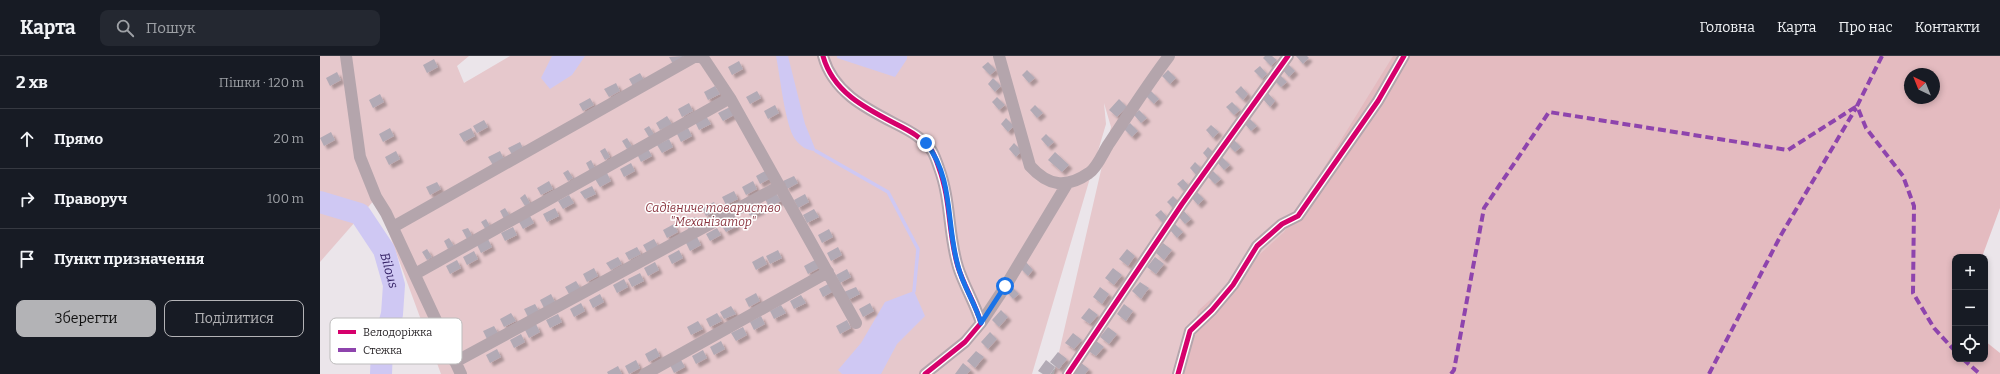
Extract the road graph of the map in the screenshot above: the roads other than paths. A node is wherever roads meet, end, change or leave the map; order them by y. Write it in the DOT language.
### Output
graph roads {
  1 [pos="346,56"];
  2 [pos="699,56"];
  3 [pos="823,56"];
  4 [pos="999,56"];
  5 [pos="1169,56"];
  6 [pos="1288,56"];
  7 [pos="1404,56"];
  8 [pos="730,98"];
  9 [pos="1067,184"];
  10 [pos="780,186"];
  11 [pos="393,227"];
  12 [pos="828,272"];
  13 [pos="415,274"];
  14 [pos="435,318"];
  15 [pos="856,323"];
  16 [pos="981,323"];
  17 [pos="462,358"];
  18 [pos="456,364"];
  19 [pos="461,374"];
  20 [pos="645,374"];
  21 [pos="925,374"];
  22 [pos="1068,374"];
  23 [pos="1178,374"];
  1 -- 11 [label="street"];
  2 -- 8 [label="street"];
  2 -- 11 [label="street"];
  3 -- 16 [label="street"];
  4 -- 9 [label="street"];
  5 -- 9 [label="street"];
  6 -- 22 [label="street"];
  7 -- 23 [label="street"];
  8 -- 10 [label="street"];
  8 -- 13 [label="street"];
  9 -- 16 [label="street"];
  10 -- 12 [label="street"];
  10 -- 17 [label="street"];
  11 -- 13 [label="street"];
  12 -- 15 [label="street"];
  12 -- 20 [label="street"];
  13 -- 14 [label="street"];
  16 -- 21 [label="street"];
  18 -- 19 [label="street"];
}
